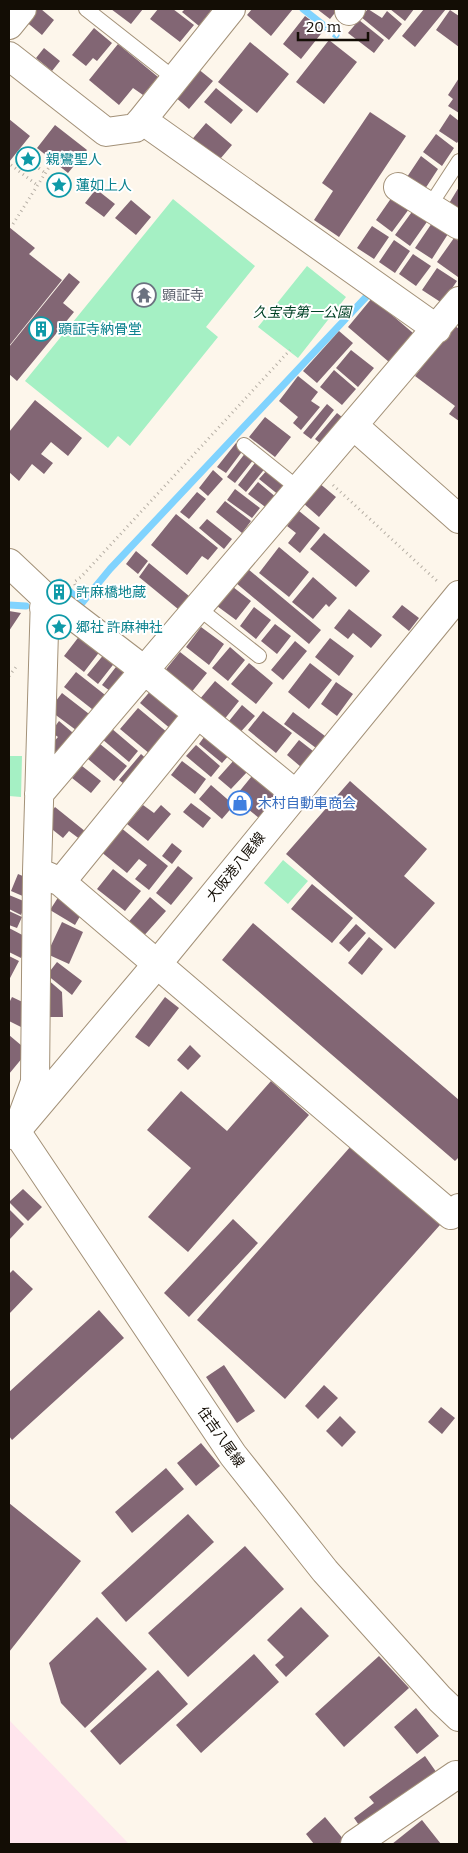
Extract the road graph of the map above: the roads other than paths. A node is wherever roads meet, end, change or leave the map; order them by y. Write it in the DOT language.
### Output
graph roads {
  1 [pos="22,9"];
  2 [pos="86,9"];
  3 [pos="231,9"];
  4 [pos="9,25"];
  5 [pos="9,56"];
  6 [pos="175,78"];
  7 [pos="142,120"];
  8 [pos="459,161"];
  9 [pos="398,187"];
  10 [pos="429,207"];
  11 [pos="459,226"];
  12 [pos="459,301"];
  13 [pos="437,329"];
  14 [pos="354,426"];
  15 [pos="244,445"];
  16 [pos="308,479"];
  17 [pos="459,518"];
  18 [pos="9,563"];
  19 [pos="458,597"];
  20 [pos="197,607"];
  21 [pos="44,608"];
  22 [pos="259,656"];
  23 [pos="144,670"];
  24 [pos="197,715"];
  25 [pos="287,787"];
  26 [pos="39,794"];
  27 [pos="37,871"];
  28 [pos="61,882"];
  29 [pos="158,963"];
  30 [pos="12,1133"];
  31 [pos="459,1208"];
  32 [pos="459,1717"];
  33 [pos="458,1775"];
  34 [pos="355,1844"];
  1 -- 4 [label="street"];
  2 -- 6 [label="lane"];
  3 -- 6 [label="street"];
  5 -- 7 [label="street"];
  6 -- 7 [label="street"];
  7 -- 13 [label="street"];
  8 -- 10 [label="lane"];
  9 -- 10 [label="street"];
  10 -- 11 [label="street"];
  12 -- 13 [label="street"];
  13 -- 14 [label="street"];
  14 -- 16 [label="street"];
  14 -- 17 [label="street"];
  15 -- 16 [label="lane"];
  16 -- 20 [label="street"];
  18 -- 21 [label="street"];
  19 -- 29 [label="street, 大阪港八尾線"];
  20 -- 22 [label="lane"];
  20 -- 23 [label="street"];
  21 -- 23 [label="street"];
  21 -- 26 [label="street"];
  23 -- 24 [label="street"];
  23 -- 26 [label="street"];
  24 -- 25 [label="street"];
  24 -- 28 [label="street"];
  26 -- 27 [label="street"];
  27 -- 28 [label="street"];
  27 -- 30 [label="street"];
  28 -- 29 [label="street"];
  29 -- 30 [label="street, 大阪港八尾線"];
  29 -- 31 [label="street"];
  30 -- 32 [label="street, 住吉八尾線"];
  33 -- 34 [label="street"];
}
